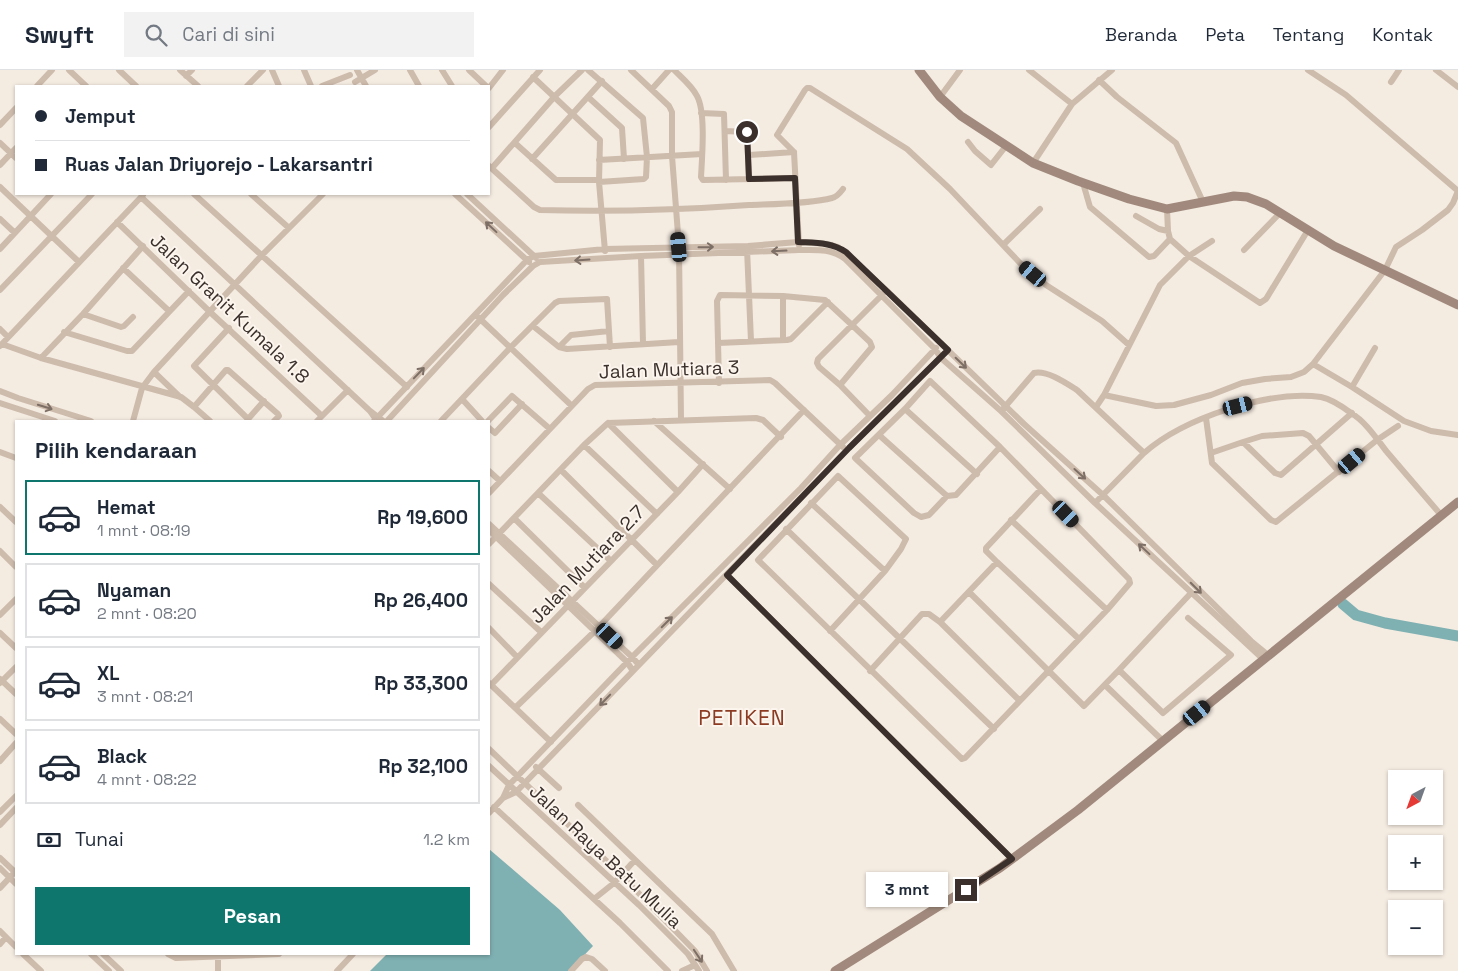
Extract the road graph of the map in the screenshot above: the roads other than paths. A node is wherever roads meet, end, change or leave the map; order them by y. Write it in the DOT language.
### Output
graph roads {
  1 [pos="52,70"];
  2 [pos="69,70"];
  3 [pos="119,70"];
  4 [pos="180,70"];
  5 [pos="192,70"];
  6 [pos="263,70"];
  7 [pos="272,70"];
  8 [pos="304,70"];
  9 [pos="356,70"];
  10 [pos="375,70"];
  11 [pos="410,70"];
  12 [pos="442,70"];
  13 [pos="469,70"];
  14 [pos="503,70"];
  15 [pos="540,70"];
  16 [pos="582,70"];
  17 [pos="588,70"];
  18 [pos="631,70"];
  19 [pos="668,70"];
  20 [pos="675,70"];
  21 [pos="919,70"];
  22 [pos="960,70"];
  23 [pos="1029,70"];
  24 [pos="1112,70"];
  25 [pos="1308,70"];
  26 [pos="1399,70"];
  27 [pos="1436,70"];
  28 [pos="348,72"];
  29 [pos="186,76"];
  30 [pos="533,77"];
  31 [pos="80,80"];
  32 [pos="1099,80"];
  33 [pos="602,81"];
  34 [pos="358,82"];
  35 [pos="1391,82"];
  36 [pos="38,85"];
  37 [pos="75,85"];
  38 [pos="85,85"];
  39 [pos="135,85"];
  40 [pos="197,85"];
  41 [pos="248,85"];
  42 [pos="279,85"];
  43 [pos="311,85"];
  44 [pos="324,85"];
  45 [pos="418,85"];
  46 [pos="451,85"];
  47 [pos="485,85"];
  48 [pos="489,85"];
  49 [pos="1458,87"];
  50 [pos="652,89"];
  51 [pos="555,96"];
  52 [pos="588,97"];
  53 [pos="940,97"];
  54 [pos="1072,104"];
  55 [pos="15,109"];
  56 [pos="573,113"];
  57 [pos="701,113"];
  58 [pos="490,124"];
  59 [pos="0,125"];
  60 [pos="725,131"];
  61 [pos="968,142"];
  62 [pos="0,143"];
  63 [pos="514,143"];
  64 [pos="1006,146"];
  65 [pos="794,152"];
  66 [pos="702,154"];
  67 [pos="14,156"];
  68 [pos="672,156"];
  69 [pos="749,156"];
  70 [pos="647,158"];
  71 [pos="532,159"];
  72 [pos="624,159"];
  73 [pos="599,160"];
  74 [pos="1033,163"];
  75 [pos="0,165"];
  76 [pos="490,167"];
  77 [pos="795,178"];
  78 [pos="749,179"];
  79 [pos="726,180"];
  80 [pos="599,181"];
  81 [pos="1083,183"];
  82 [pos="0,187"];
  83 [pos="843,189"];
  84 [pos="1458,191"];
  85 [pos="51,195"];
  86 [pos="91,195"];
  87 [pos="142,195"];
  88 [pos="195,195"];
  89 [pos="253,195"];
  90 [pos="313,195"];
  91 [pos="322,195"];
  92 [pos="456,195"];
  93 [pos="468,195"];
  94 [pos="318,199"];
  95 [pos="796,202"];
  96 [pos="1204,202"];
  97 [pos="1040,209"];
  98 [pos="1166,209"];
  99 [pos="676,210"];
  100 [pos="601,212"];
  101 [pos="1281,212"];
  102 [pos="32,216"];
  103 [pos="1136,216"];
  104 [pos="0,219"];
  105 [pos="117,222"];
  106 [pos="289,228"];
  107 [pos="1308,230"];
  108 [pos="1168,232"];
  109 [pos="15,233"];
  110 [pos="52,236"];
  111 [pos="1170,239"];
  112 [pos="1212,241"];
  113 [pos="798,242"];
  114 [pos="1003,244"];
  115 [pos="143,246"];
  116 [pos="679,247"];
  117 [pos="0,249"];
  118 [pos="605,249"];
  119 [pos="747,249"];
  120 [pos="799,250"];
  121 [pos="1244,250"];
  122 [pos="679,255"];
  123 [pos="262,256"];
  124 [pos="534,256"];
  125 [pos="641,256"];
  126 [pos="1188,256"];
  127 [pos="605,258"];
  128 [pos="527,260"];
  129 [pos="79,262"];
  130 [pos="540,262"];
  131 [pos="533,266"];
  132 [pos="123,268"];
  133 [pos="1385,270"];
  134 [pos="234,285"];
  135 [pos="0,289"];
  136 [pos="189,291"];
  137 [pos="884,293"];
  138 [pos="749,294"];
  139 [pos="783,296"];
  140 [pos="828,302"];
  141 [pos="1458,305"];
  142 [pos="169,311"];
  143 [pos="210,312"];
  144 [pos="83,314"];
  145 [pos="132,317"];
  146 [pos="478,317"];
  147 [pos="533,326"];
  148 [pos="853,326"];
  149 [pos="229,328"];
  150 [pos="0,329"];
  151 [pos="609,331"];
  152 [pos="64,332"];
  153 [pos="8,337"];
  154 [pos="783,339"];
  155 [pos="751,341"];
  156 [pos="679,342"];
  157 [pos="718,343"];
  158 [pos="940,343"];
  159 [pos="643,344"];
  160 [pos="1,345"];
  161 [pos="1129,345"];
  162 [pos="610,346"];
  163 [pos="559,347"];
  164 [pos="510,348"];
  165 [pos="1375,348"];
  166 [pos="935,349"];
  167 [pos="948,350"];
  168 [pos="41,358"];
  169 [pos="941,358"];
  170 [pos="1313,364"];
  171 [pos="154,372"];
  172 [pos="719,382"];
  173 [pos="680,384"];
  174 [pos="213,385"];
  175 [pos="840,385"];
  176 [pos="407,386"];
  177 [pos="1352,387"];
  178 [pos="142,388"];
  179 [pos="348,390"];
  180 [pos="0,391"];
  181 [pos="1104,395"];
  182 [pos="181,397"];
  183 [pos="462,399"];
  184 [pos="264,401"];
  185 [pos="0,403"];
  186 [pos="522,404"];
  187 [pos="572,406"];
  188 [pos="194,407"];
  189 [pos="1096,407"];
  190 [pos="905,409"];
  191 [pos="1003,409"];
  192 [pos="804,410"];
  193 [pos="1352,413"];
  194 [pos="322,416"];
  195 [pos="870,416"];
  196 [pos="1206,418"];
  197 [pos="52,420"];
  198 [pos="88,420"];
  199 [pos="133,420"];
  200 [pos="209,420"];
  201 [pos="275,420"];
  202 [pos="317,420"];
  203 [pos="377,420"];
  204 [pos="388,420"];
  205 [pos="442,420"];
  206 [pos="481,420"];
  207 [pos="489,420"];
  208 [pos="680,420"];
  209 [pos="654,421"];
  210 [pos="608,423"];
  211 [pos="1398,426"];
  212 [pos="1022,427"];
  213 [pos="490,429"];
  214 [pos="550,429"];
  215 [pos="879,434"];
  216 [pos="1458,435"];
  217 [pos="781,437"];
  218 [pos="1377,440"];
  219 [pos="1243,442"];
  220 [pos="584,444"];
  221 [pos="840,445"];
  222 [pos="1317,445"];
  223 [pos="1000,447"];
  224 [pos="847,451"];
  225 [pos="0,452"];
  226 [pos="1211,453"];
  227 [pos="1144,454"];
  228 [pos="15,458"];
  229 [pos="703,464"];
  230 [pos="561,470"];
  231 [pos="490,471"];
  232 [pos="1339,472"];
  233 [pos="977,474"];
  234 [pos="500,481"];
  235 [pos="730,489"];
  236 [pos="1041,489"];
  237 [pos="490,492"];
  238 [pos="678,492"];
  239 [pos="538,493"];
  240 [pos="1103,495"];
  241 [pos="948,496"];
  242 [pos="1458,502"];
  243 [pos="811,503"];
  244 [pos="1095,503"];
  245 [pos="0,507"];
  246 [pos="657,514"];
  247 [pos="1441,515"];
  248 [pos="514,518"];
  249 [pos="15,519"];
  250 [pos="1011,520"];
  251 [pos="490,525"];
  252 [pos="786,529"];
  253 [pos="490,531"];
  254 [pos="498,536"];
  255 [pos="632,540"];
  256 [pos="490,543"];
  257 [pos="0,550"];
  258 [pos="611,561"];
  259 [pos="997,562"];
  260 [pos="657,565"];
  261 [pos="15,566"];
  262 [pos="885,571"];
  263 [pos="727,575"];
  264 [pos="490,585"];
  265 [pos="585,588"];
  266 [pos="969,592"];
  267 [pos="1191,593"];
  268 [pos="15,600"];
  269 [pos="860,600"];
  270 [pos="570,603"];
  271 [pos="1107,610"];
  272 [pos="0,616"];
  273 [pos="1188,618"];
  274 [pos="940,622"];
  275 [pos="490,629"];
  276 [pos="597,629"];
  277 [pos="830,631"];
  278 [pos="541,632"];
  279 [pos="0,633"];
  280 [pos="900,639"];
  281 [pos="1080,639"];
  282 [pos="15,647"];
  283 [pos="517,657"];
  284 [pos="1265,657"];
  285 [pos="630,659"];
  286 [pos="15,668"];
  287 [pos="636,668"];
  288 [pos="1119,670"];
  289 [pos="870,671"];
  290 [pos="1049,671"];
  291 [pos="1,681"];
  292 [pos="490,683"];
  293 [pos="1105,685"];
  294 [pos="15,693"];
  295 [pos="1020,701"];
  296 [pos="515,708"];
  297 [pos="1,721"];
  298 [pos="994,729"];
  299 [pos="15,733"];
  300 [pos="1163,741"];
  301 [pos="552,742"];
  302 [pos="15,744"];
  303 [pos="490,751"];
  304 [pos="0,761"];
  305 [pos="531,763"];
  306 [pos="490,767"];
  307 [pos="538,769"];
  308 [pos="517,778"];
  309 [pos="524,784"];
  310 [pos="508,785"];
  311 [pos="559,788"];
  312 [pos="516,792"];
  313 [pos="15,797"];
  314 [pos="503,798"];
  315 [pos="578,805"];
  316 [pos="494,807"];
  317 [pos="15,809"];
  318 [pos="490,811"];
  319 [pos="0,812"];
  320 [pos="0,825"];
  321 [pos="0,858"];
  322 [pos="1012,859"];
  323 [pos="635,860"];
  324 [pos="0,868"];
  325 [pos="15,871"];
  326 [pos="15,873"];
  327 [pos="621,875"];
  328 [pos="10,878"];
  329 [pos="15,883"];
  330 [pos="614,883"];
  331 [pos="0,888"];
  332 [pos="594,900"];
  333 [pos="0,932"];
  334 [pos="6,937"];
  335 [pos="0,944"];
  336 [pos="15,946"];
  337 [pos="24,955"];
  338 [pos="92,955"];
  339 [pos="104,955"];
  340 [pos="170,955"];
  341 [pos="248,955"];
  342 [pos="352,955"];
  343 [pos="182,956"];
  344 [pos="218,956"];
  345 [pos="697,968"];
  346 [pos="42,971"];
  347 [pos="109,971"];
  348 [pos="121,971"];
  349 [pos="218,971"];
  350 [pos="337,971"];
  351 [pos="571,971"];
  352 [pos="605,971"];
  353 [pos="668,971"];
  354 [pos="682,971"];
  355 [pos="708,971"];
  356 [pos="734,971"];
  357 [pos="835,971"];
  1 -- 36 [label="street"];
  2 -- 31 [label="street"];
  3 -- 39 [label="street"];
  4 -- 29 [label="street"];
  5 -- 29 [label="street"];
  6 -- 41 [label="street"];
  7 -- 42 [label="street"];
  8 -- 43 [label="street"];
  9 -- 34 [label="street"];
  10 -- 34 [label="street"];
  11 -- 45 [label="street"];
  12 -- 46 [label="street"];
  13 -- 47 [label="street"];
  14 -- 48 [label="street"];
  15 -- 30 [label="street"];
  16 -- 51 [label="street"];
  17 -- 33 [label="street"];
  18 -- 50 [label="street"];
  19 -- 50 [label="street"];
  20 -- 57 [label="street"];
  21 -- 53 [label="main road"];
  22 -- 53 [label="street"];
  23 -- 54 [label="street"];
  24 -- 32 [label="street"];
  25 -- 84 [label="street"];
  26 -- 35 [label="street"];
  27 -- 49 [label="street"];
  28 -- 34 [label="street"];
  28 -- 44 [label="street"];
  29 -- 40 [label="street"];
  30 -- 51 [label="street"];
  30 -- 58 [label="street"];
  31 -- 37 [label="street"];
  31 -- 38 [label="street"];
  32 -- 54 [label="street"];
  32 -- 96 [label="street"];
  33 -- 52 [label="street"];
  33 -- 70 [label="street"];
  50 -- 68 [label="street"];
  51 -- 56 [label="street"];
  51 -- 63 [label="street"];
  52 -- 56 [label="street"];
  52 -- 72 [label="street"];
  53 -- 64 [label="main road"];
  54 -- 74 [label="street"];
  55 -- 59 [label="street"];
  56 -- 71 [label="street"];
  56 -- 73 [label="street"];
  57 -- 60 [label="street"];
  57 -- 66 [label="street"];
  60 -- 69 [label="street"];
  60 -- 79 [label="street"];
  61 -- 64 [label="street"];
  62 -- 67 [label="street"];
  63 -- 71 [label="street"];
  63 -- 76 [label="street"];
  64 -- 74 [label="main road"];
  65 -- 69 [label="street"];
  65 -- 77 [label="street"];
  65 -- 114 [label="street"];
  66 -- 68 [label="street"];
  66 -- 79 [label="street"];
  67 -- 75 [label="street"];
  68 -- 70 [label="street"];
  68 -- 99 [label="street"];
  69 -- 78 [label="street"];
  70 -- 72 [label="street"];
  70 -- 80 [label="street"];
  71 -- 80 [label="street"];
  72 -- 73 [label="street"];
  73 -- 80 [label="street"];
  74 -- 81 [label="main road"];
  76 -- 100 [label="street"];
  77 -- 78 [label="street"];
  77 -- 95 [label="street"];
  78 -- 79 [label="street"];
  80 -- 100 [label="street"];
  81 -- 98 [label="main road"];
  81 -- 111 [label="street"];
  82 -- 102 [label="street"];
  83 -- 95 [label="street"];
  84 -- 133 [label="street"];
  85 -- 102 [label="street"];
  86 -- 110 [label="street"];
  87 -- 105 [label="street"];
  87 -- 134 [label="street"];
  88 -- 123 [label="street"];
  89 -- 106 [label="street"];
  90 -- 94 [label="street"];
  91 -- 94 [label="street"];
  128 -- 92 [label="street, one-way"];
  93 -- 124 [label="street"];
  94 -- 106 [label="street"];
  95 -- 99 [label="street"];
  95 -- 113 [label="street"];
  96 -- 98 [label="main road"];
  96 -- 101 [label="main road"];
  97 -- 114 [label="street"];
  98 -- 108 [label="street"];
  99 -- 100 [label="street"];
  99 -- 116 [label="street"];
  100 -- 118 [label="street"];
  101 -- 107 [label="main road"];
  101 -- 121 [label="street"];
  102 -- 109 [label="street"];
  102 -- 110 [label="street"];
  103 -- 108 [label="street"];
  104 -- 109 [label="street"];
  105 -- 115 [label="street, Jalan Granit Kumala 1.8"];
  105 -- 129 [label="street"];
  106 -- 123 [label="street"];
  107 -- 126 [label="street"];
  107 -- 133 [label="main road"];
  108 -- 111 [label="street"];
  109 -- 117 [label="street"];
  110 -- 129 [label="street"];
  110 -- 135 [label="street"];
  111 -- 126 [label="street"];
  112 -- 126 [label="street"];
  113 -- 119 [label="street"];
  113 -- 120 [label="street"];
  113 -- 137 [label="street"];
  114 -- 161 [label="street"];
  115 -- 132 [label="street"];
  115 -- 136 [label="street, Jalan Granit Kumala 1.8"];
  116 -- 118 [label="street"];
  116 -- 119 [label="street, one-way"];
  116 -- 122 [label="street"];
  118 -- 124 [label="street"];
  118 -- 127 [label="street"];
  120 -- 119 [label="street, one-way"];
  119 -- 122 [label="street"];
  119 -- 138 [label="street"];
  120 -- 137 [label="street"];
  122 -- 125 [label="street"];
  122 -- 156 [label="street"];
  123 -- 134 [label="street"];
  123 -- 176 [label="street"];
  124 -- 128 [label="street"];
  124 -- 130 [label="street"];
  125 -- 127 [label="street"];
  125 -- 159 [label="street"];
  126 -- 161 [label="street"];
  127 -- 130 [label="street, one-way"];
  128 -- 131 [label="street"];
  128 -- 146 [label="street"];
  129 -- 153 [label="street"];
  130 -- 131 [label="street"];
  131 -- 146 [label="street"];
  132 -- 142 [label="street"];
  132 -- 144 [label="street"];
  133 -- 141 [label="main road"];
  133 -- 170 [label="street"];
  134 -- 143 [label="street"];
  134 -- 179 [label="street"];
  136 -- 142 [label="street"];
  136 -- 143 [label="street, Jalan Granit Kumala 1.8"];
  137 -- 148 [label="street"];
  137 -- 158 [label="street"];
  137 -- 166 [label="street"];
  138 -- 139 [label="street"];
  138 -- 155 [label="street"];
  138 -- 157 [label="street"];
  139 -- 140 [label="street"];
  139 -- 154 [label="street"];
  140 -- 148 [label="street"];
  140 -- 154 [label="street"];
  142 -- 152 [label="street"];
  143 -- 149 [label="street, Jalan Granit Kumala 1.8"];
  143 -- 171 [label="street"];
  144 -- 145 [label="street"];
  144 -- 152 [label="street"];
  146 -- 164 [label="street"];
  176 -- 146 [label="street, one-way"];
  146 -- 204 [label="street"];
  147 -- 151 [label="street"];
  147 -- 163 [label="street"];
  147 -- 164 [label="street"];
  148 -- 175 [label="street"];
  148 -- 175 [label="street"];
  149 -- 174 [label="street"];
  149 -- 194 [label="street, Jalan Granit Kumala 1.8"];
  150 -- 153 [label="street"];
  151 -- 162 [label="street"];
  151 -- 163 [label="street"];
  152 -- 168 [label="street"];
  153 -- 160 [label="street"];
  154 -- 155 [label="street"];
  155 -- 157 [label="street"];
  156 -- 159 [label="street"];
  156 -- 173 [label="street"];
  157 -- 172 [label="street"];
  158 -- 166 [label="street"];
  158 -- 167 [label="street"];
  159 -- 162 [label="street"];
  160 -- 168 [label="street"];
  161 -- 181 [label="street"];
  162 -- 163 [label="street"];
  164 -- 183 [label="street"];
  164 -- 187 [label="street"];
  165 -- 177 [label="street"];
  166 -- 169 [label="street"];
  166 -- 195 [label="street"];
  167 -- 169 [label="street"];
  167 -- 191 [label="street, one-way"];
  168 -- 178 [label="street"];
  169 -- 191 [label="street"];
  169 -- 224 [label="street"];
  170 -- 177 [label="street"];
  170 -- 181 [label="street"];
  171 -- 178 [label="street"];
  171 -- 182 [label="street"];
  172 -- 173 [label="street, Jalan Mutiara 3"];
  172 -- 192 [label="street, Jalan Mutiara 3"];
  173 -- 187 [label="street, Jalan Mutiara 3"];
  173 -- 208 [label="street"];
  174 -- 184 [label="street"];
  174 -- 184 [label="street"];
  174 -- 188 [label="street"];
  175 -- 195 [label="street"];
  176 -- 203 [label="street"];
  177 -- 216 [label="street"];
  178 -- 182 [label="street"];
  178 -- 199 [label="street"];
  179 -- 194 [label="street"];
  179 -- 203 [label="street"];
  180 -- 198 [label="street, one-way"];
  181 -- 189 [label="street"];
  182 -- 188 [label="street"];
  183 -- 205 [label="street"];
  183 -- 206 [label="street"];
  184 -- 201 [label="street"];
  185 -- 197 [label="street"];
  186 -- 207 [label="street"];
  186 -- 213 [label="street"];
  186 -- 214 [label="street"];
  187 -- 214 [label="street, Jalan Mutiara 3"];
  188 -- 200 [label="street"];
  189 -- 191 [label="street"];
  189 -- 227 [label="street"];
  190 -- 215 [label="street"];
  190 -- 223 [label="street"];
  190 -- 233 [label="street"];
  191 -- 212 [label="street"];
  192 -- 217 [label="street"];
  192 -- 221 [label="street, Jalan Mutiara 3"];
  193 -- 196 [label="street"];
  193 -- 218 [label="street"];
  193 -- 222 [label="street"];
  194 -- 202 [label="street"];
  195 -- 221 [label="street"];
  196 -- 226 [label="street"];
  196 -- 227 [label="street"];
  208 -- 209 [label="street"];
  208 -- 217 [label="street"];
  209 -- 210 [label="street"];
  209 -- 229 [label="street"];
  210 -- 220 [label="street"];
  210 -- 238 [label="street"];
  211 -- 218 [label="street"];
  212 -- 240 [label="street, one-way"];
  212 -- 244 [label="street"];
  214 -- 234 [label="street, Jalan Mutiara 3"];
  215 -- 241 [label="street"];
  215 -- 241 [label="street"];
  217 -- 235 [label="street"];
  218 -- 232 [label="street"];
  218 -- 247 [label="street"];
  219 -- 222 [label="street"];
  219 -- 222 [label="street"];
  219 -- 226 [label="street"];
  220 -- 230 [label="street"];
  220 -- 246 [label="street"];
  221 -- 224 [label="street, Jalan Mutiara 3"];
  285 -- 221 [label="street, one-way"];
  222 -- 232 [label="street"];
  223 -- 233 [label="street"];
  223 -- 236 [label="street"];
  224 -- 263 [label="street"];
  225 -- 228 [label="street"];
  226 -- 232 [label="street"];
  227 -- 240 [label="street"];
  229 -- 235 [label="street"];
  229 -- 238 [label="street, Jalan Mutiara 2.7"];
  230 -- 239 [label="street"];
  230 -- 255 [label="street"];
  231 -- 234 [label="street"];
  233 -- 241 [label="street"];
  234 -- 237 [label="street, Jalan Mutiara 3"];
  235 -- 260 [label="street"];
  236 -- 250 [label="street"];
  236 -- 271 [label="street"];
  238 -- 246 [label="street, Jalan Mutiara 2.7"];
  239 -- 248 [label="street"];
  239 -- 258 [label="street"];
  240 -- 244 [label="street"];
  240 -- 284 [label="street, one-way"];
  242 -- 247 [label="main road"];
  243 -- 252 [label="street"];
  243 -- 262 [label="street"];
  243 -- 262 [label="street"];
  267 -- 244 [label="street, one-way"];
  245 -- 249 [label="street"];
  246 -- 255 [label="street, Jalan Mutiara 2.7"];
  247 -- 284 [label="main road"];
  248 -- 254 [label="street"];
  248 -- 265 [label="street"];
  250 -- 259 [label="street"];
  250 -- 271 [label="street"];
  251 -- 254 [label="street"];
  252 -- 269 [label="street"];
  252 -- 277 [label="street"];
  253 -- 254 [label="street"];
  254 -- 256 [label="street"];
  254 -- 270 [label="street"];
  255 -- 258 [label="street, Jalan Mutiara 2.7"];
  255 -- 260 [label="street"];
  257 -- 261 [label="street"];
  258 -- 265 [label="street, Jalan Mutiara 2.7"];
  259 -- 266 [label="street"];
  259 -- 281 [label="street"];
  260 -- 276 [label="street"];
  262 -- 269 [label="street"];
  263 -- 287 [label="street"];
  263 -- 322 [label="street"];
  264 -- 278 [label="street"];
  265 -- 270 [label="street, Jalan Mutiara 2.7"];
  266 -- 274 [label="street"];
  266 -- 290 [label="street"];
  267 -- 284 [label="street"];
  267 -- 288 [label="street"];
  268 -- 272 [label="street"];
  269 -- 277 [label="street"];
  269 -- 280 [label="street"];
  270 -- 276 [label="street"];
  270 -- 278 [label="street, Jalan Mutiara 2.7"];
  271 -- 281 [label="street"];
  273 -- 288 [label="street"];
  274 -- 280 [label="street"];
  274 -- 295 [label="street"];
  275 -- 283 [label="street"];
  276 -- 285 [label="street"];
  276 -- 296 [label="street"];
  277 -- 289 [label="street"];
  278 -- 283 [label="street, Jalan Mutiara 2.7"];
  279 -- 282 [label="street"];
  280 -- 289 [label="street"];
  280 -- 298 [label="street"];
  281 -- 290 [label="street"];
  283 -- 292 [label="street, Jalan Mutiara 2.7"];
  284 -- 300 [label="main road"];
  285 -- 287 [label="street"];
  285 -- 301 [label="street"];
  286 -- 291 [label="street"];
  287 -- 307 [label="street, one-way"];
  288 -- 293 [label="street"];
  289 -- 298 [label="street"];
  290 -- 293 [label="street"];
  290 -- 295 [label="street"];
  291 -- 294 [label="street"];
  292 -- 296 [label="street"];
  293 -- 300 [label="street"];
  295 -- 298 [label="street"];
  296 -- 301 [label="street"];
  297 -- 299 [label="street"];
  300 -- 322 [label="main road"];
  301 -- 305 [label="street"];
  302 -- 304 [label="street"];
  303 -- 308 [label="street"];
  305 -- 307 [label="street"];
  305 -- 308 [label="street"];
  306 -- 310 [label="street, Jalan Raya Batu Mulia"];
  307 -- 309 [label="street"];
  307 -- 311 [label="street"];
  308 -- 309 [label="street"];
  308 -- 310 [label="street"];
  309 -- 312 [label="street"];
  309 -- 327 [label="street"];
  310 -- 312 [label="street, Jalan Raya Batu Mulia"];
  310 -- 314 [label="street"];
  312 -- 314 [label="street"];
  312 -- 330 [label="street, Jalan Raya Batu Mulia"];
  313 -- 319 [label="street"];
  314 -- 316 [label="street"];
  315 -- 323 [label="street"];
  316 -- 318 [label="street"];
  316 -- 332 [label="street"];
  317 -- 320 [label="street"];
  321 -- 325 [label="street"];
  322 -- 357 [label="main road"];
  323 -- 327 [label="street"];
  323 -- 356 [label="street"];
  324 -- 328 [label="street"];
  326 -- 328 [label="street"];
  327 -- 330 [label="street"];
  327 -- 355 [label="street, one-way"];
  328 -- 329 [label="street"];
  328 -- 331 [label="street"];
  330 -- 332 [label="street"];
  330 -- 345 [label="street, Jalan Raya Batu Mulia"];
  332 -- 353 [label="street"];
  333 -- 334 [label="street"];
  334 -- 335 [label="street"];
  334 -- 336 [label="street"];
  337 -- 346 [label="street"];
  338 -- 347 [label="street"];
  339 -- 348 [label="street"];
  340 -- 343 [label="street"];
  341 -- 344 [label="street"];
  342 -- 350 [label="street"];
  343 -- 344 [label="street"];
  344 -- 349 [label="street"];
  345 -- 354 [label="street"];
  351 -- 352 [label="street"];
}
